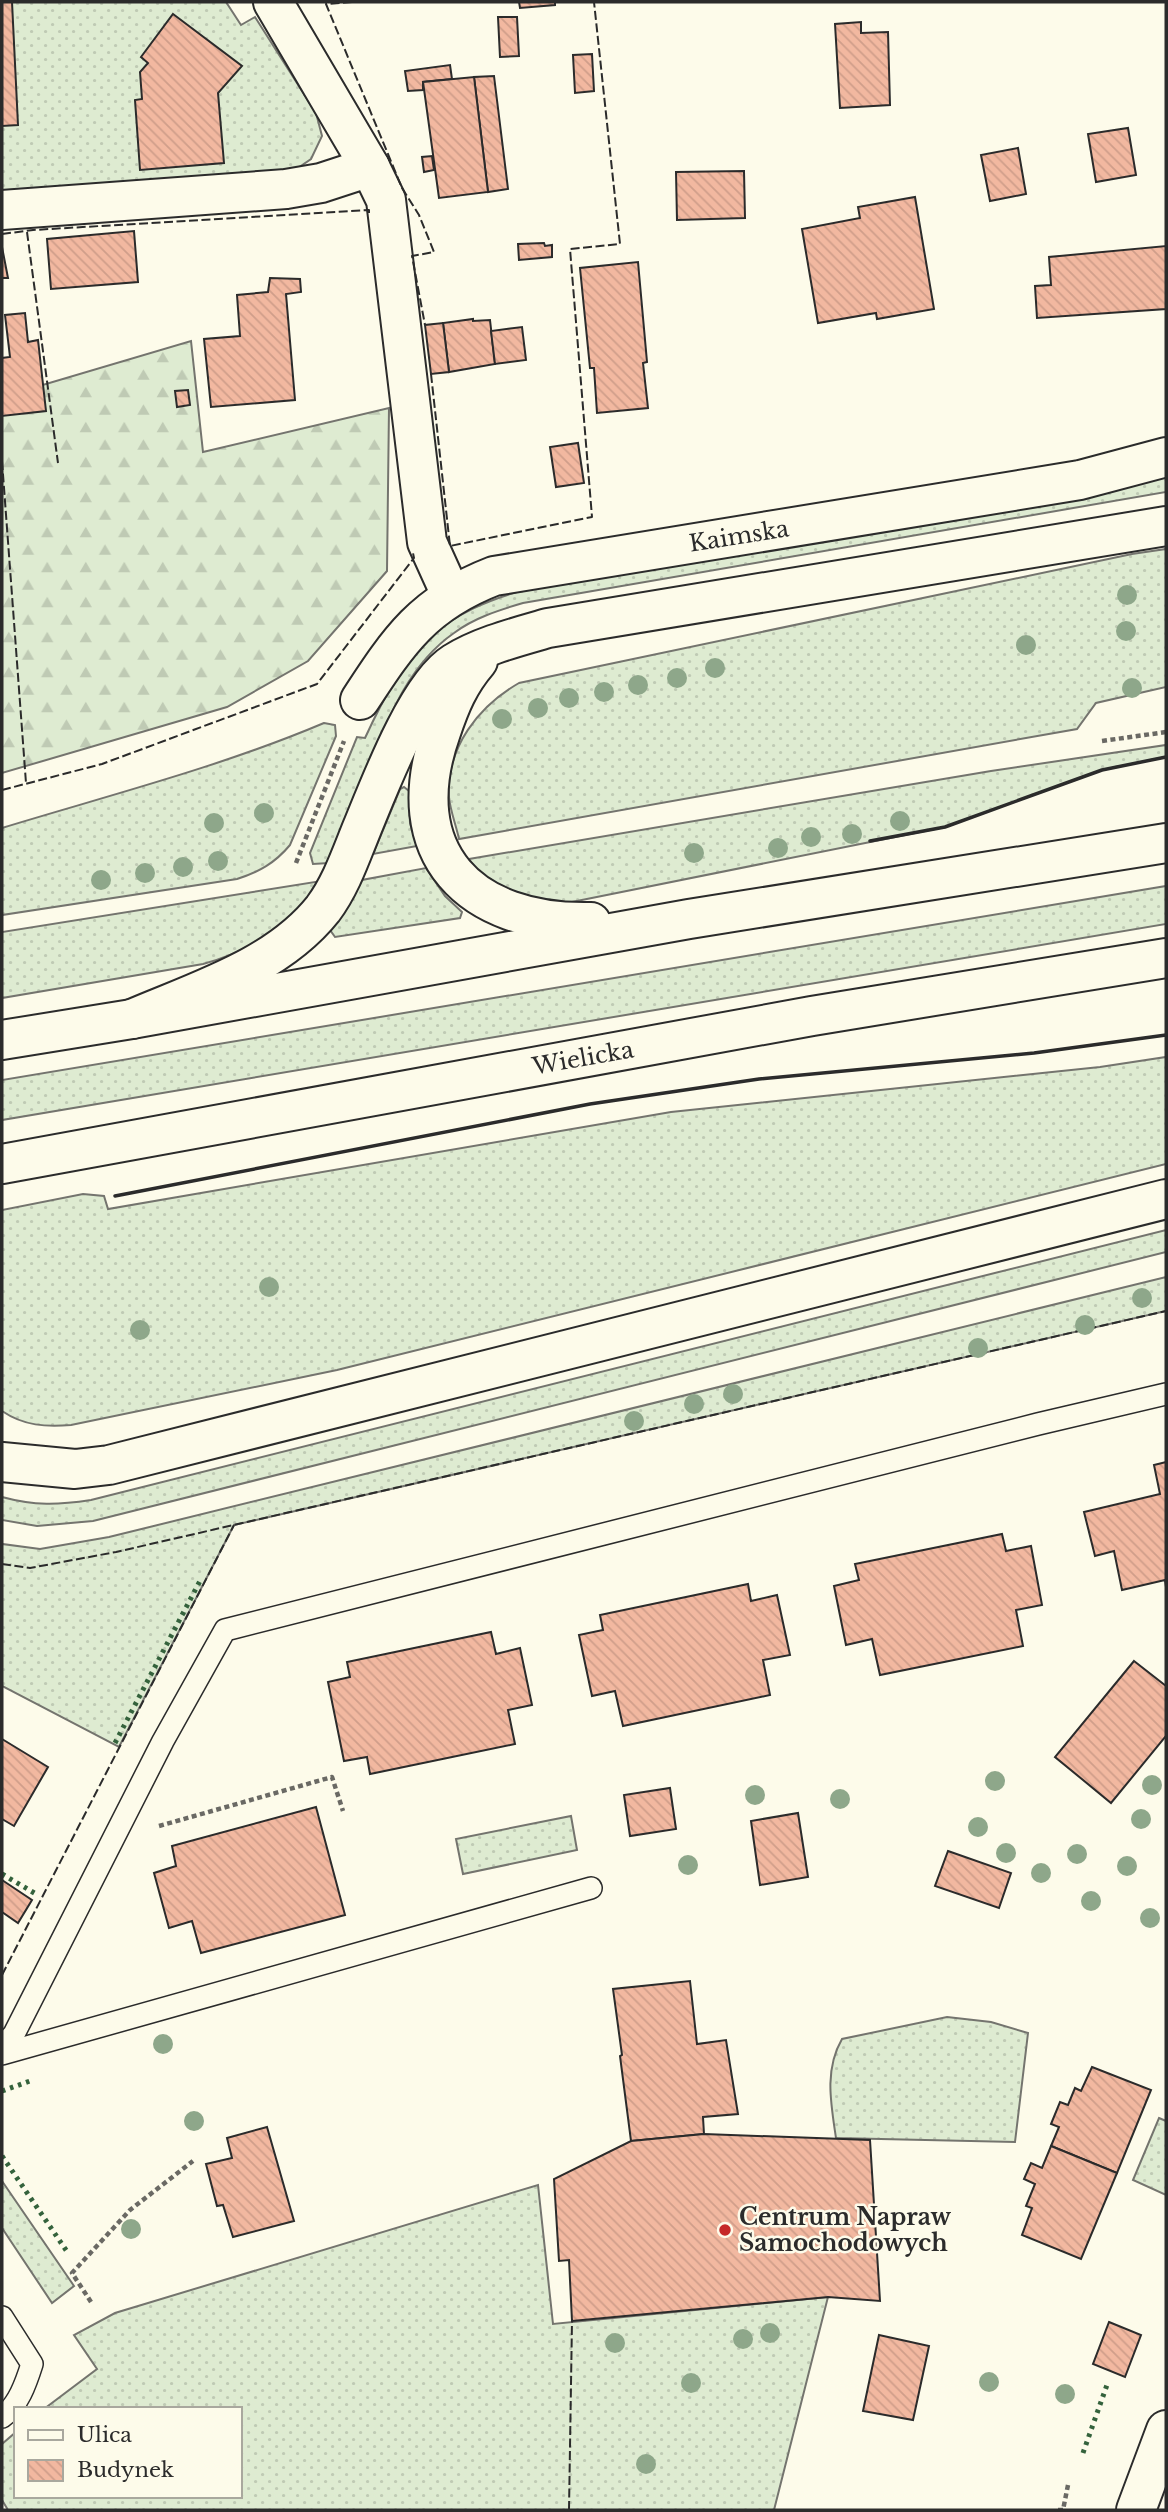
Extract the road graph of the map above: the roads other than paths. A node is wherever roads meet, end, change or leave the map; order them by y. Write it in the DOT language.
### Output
graph roads {
  1 [pos="273,2"];
  2 [pos="370,167"];
  3 [pos="2,210"];
  4 [pos="1166,457"];
  5 [pos="1166,526"];
  6 [pos="452,595"];
  7 [pos="499,645"];
  8 [pos="360,700"];
  9 [pos="1166,843"];
  10 [pos="689,919"];
  11 [pos="1166,958"];
  12 [pos="132,1019"];
  13 [pos="2,1040"];
  14 [pos="65,1153"];
  15 [pos="2,1164"];
  16 [pos="2,1179"];
  17 [pos="1166,1199"];
  18 [pos="1166,1394"];
  19 [pos="7,1458"];
  20 [pos="591,1888"];
  21 [pos="2,2047"];
  22 [pos="2,2054"];
  23 [pos="2,2317"];
  24 [pos="2,2417"];
  25 [pos="1166,2430"];
  26 [pos="1136,2510"];
  1 -- 2 [label="main road"];
  2 -- 3 [label="main road"];
  2 -- 6 [label="main road"];
  4 -- 6 [label="main road, Kaimska"];
  5 -- 7 [label="main road"];
  6 -- 8 [label="main road, Kaimska"];
  7 -- 10 [label="main road"];
  7 -- 12 [label="main road"];
  9 -- 10 [label="main road"];
  10 -- 12 [label="main road"];
  11 -- 14 [label="main road, Wielicka"];
  12 -- 13 [label="main road"];
  14 -- 15 [label="main road, Wielicka"];
  14 -- 16 [label="main road"];
  17 -- 19 [label="main road"];
  18 -- 21 [label="lane"];
  20 -- 22 [label="lane"];
  23 -- 24 [label="lane"];
  25 -- 26 [label="main road"];
}
